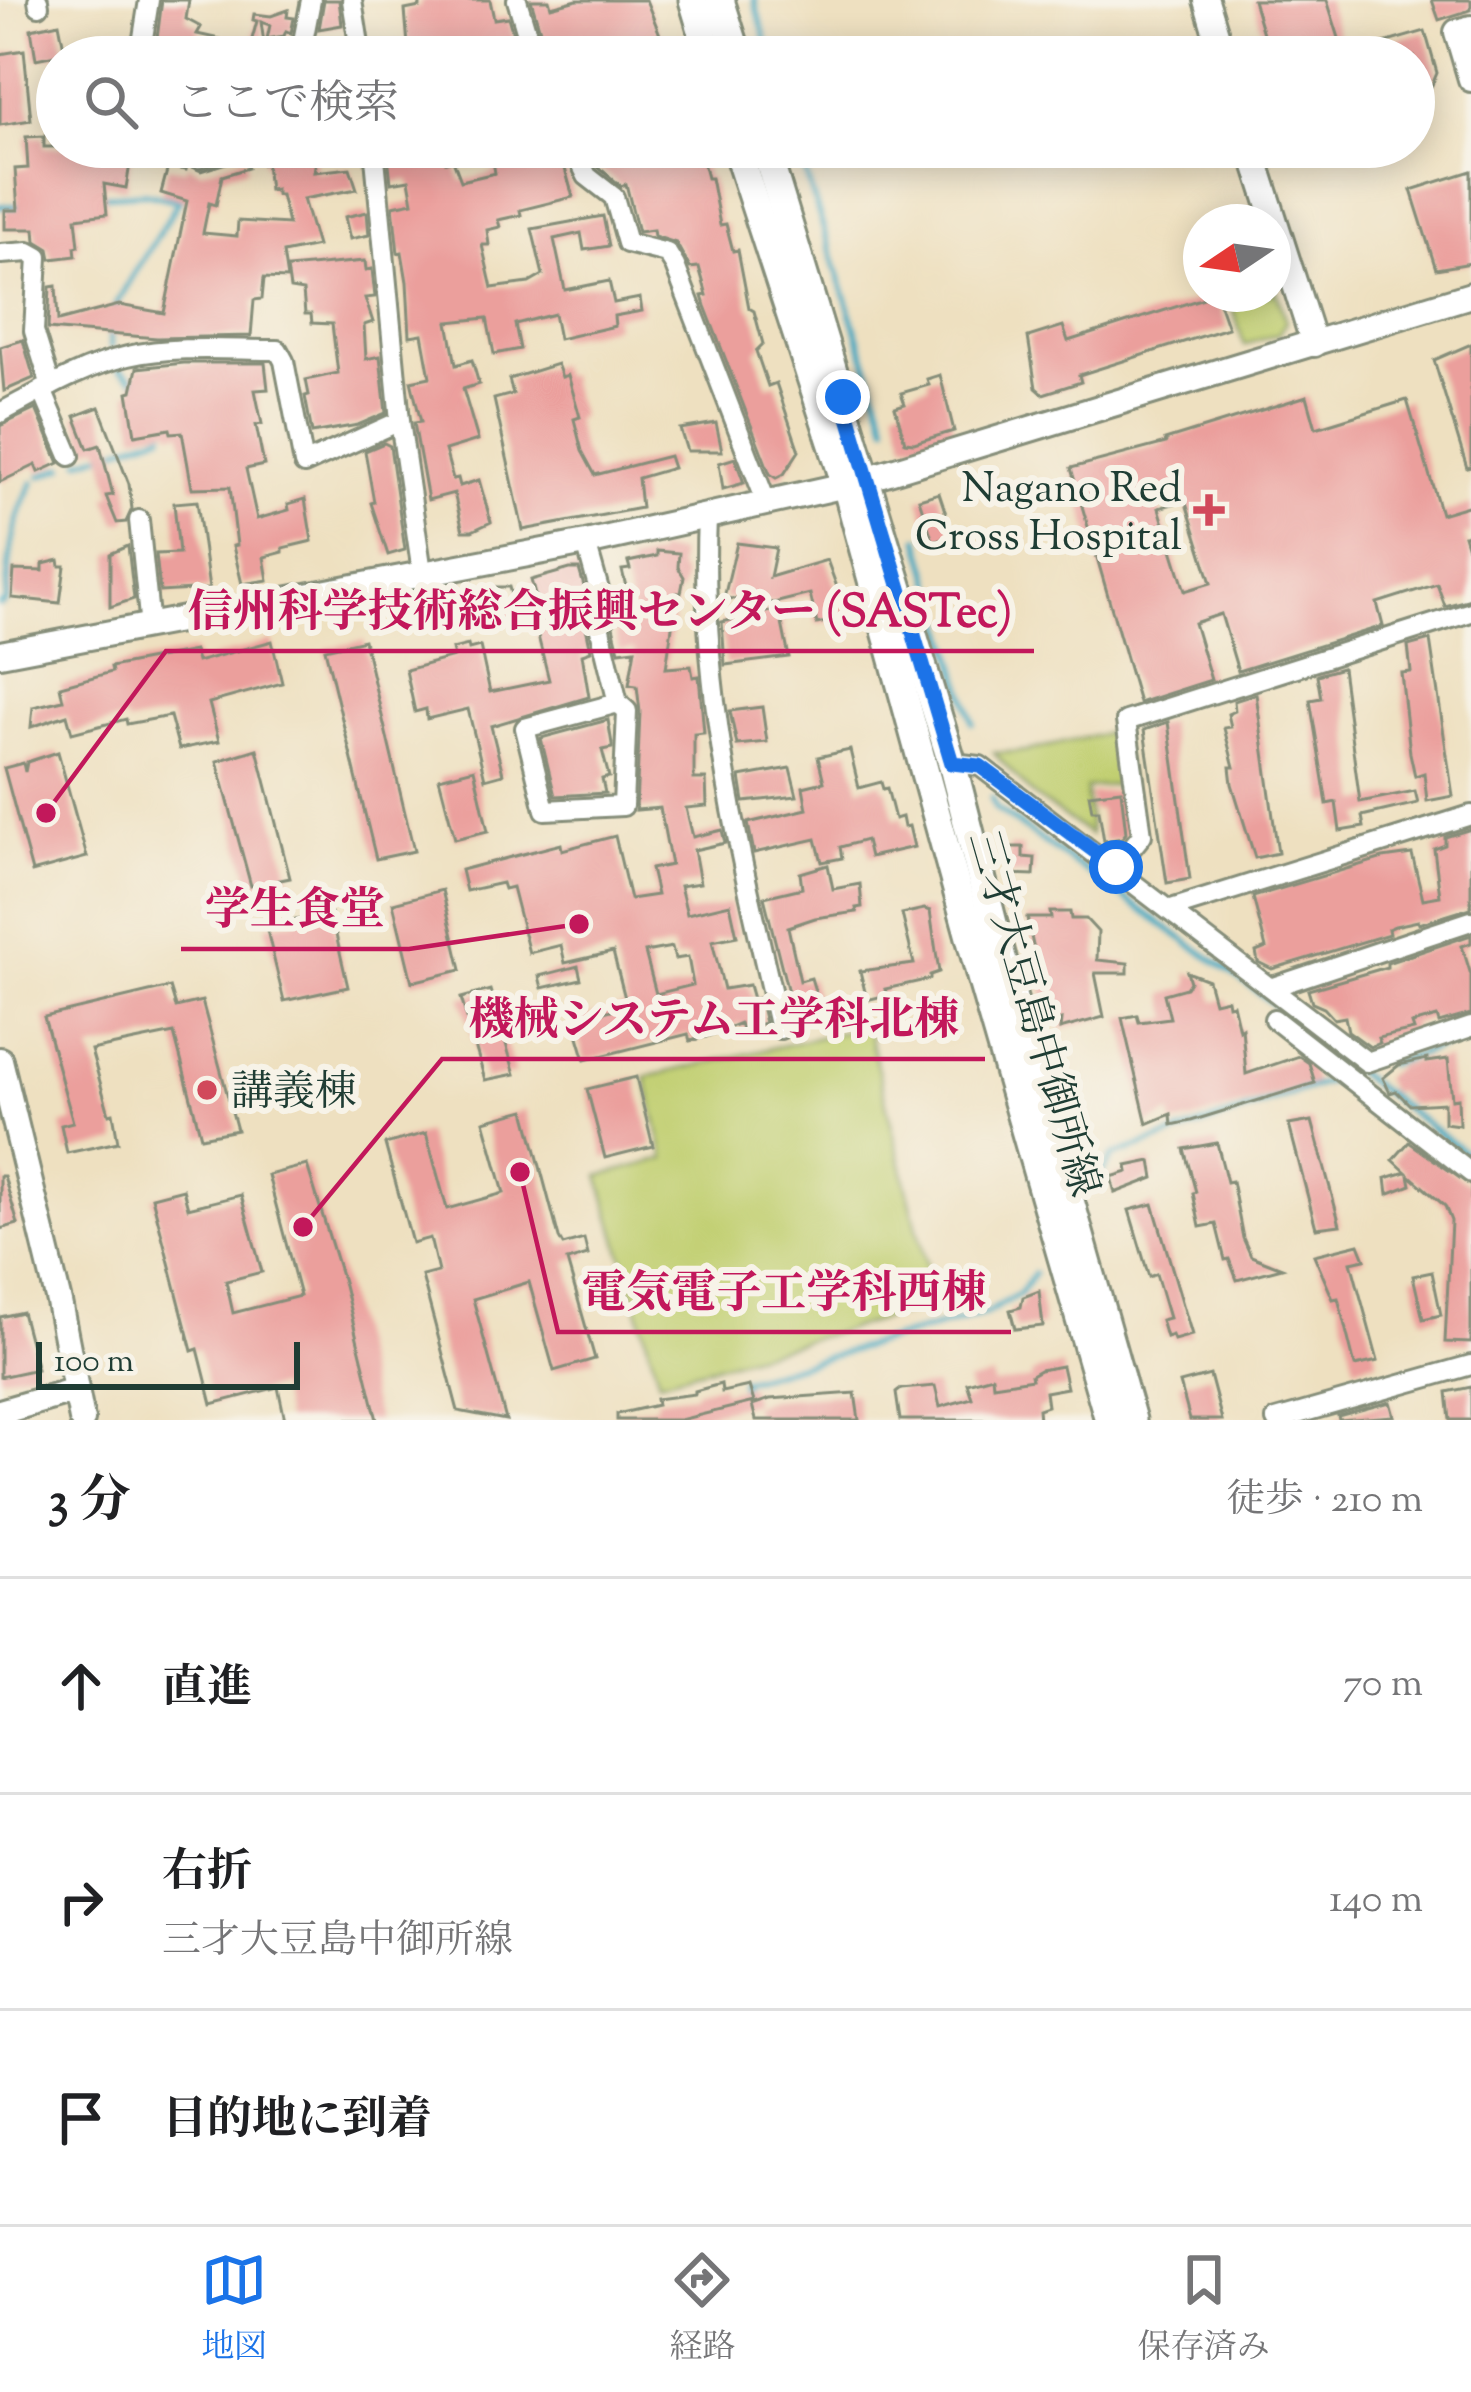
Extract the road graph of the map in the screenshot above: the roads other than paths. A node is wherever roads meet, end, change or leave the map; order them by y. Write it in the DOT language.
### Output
graph roads {
  1 [pos="149,0"];
  2 [pos="311,0"];
  3 [pos="352,0"];
  4 [pos="517,0"];
  5 [pos="693,0"];
  6 [pos="720,0"];
  7 [pos="1206,0"];
  8 [pos="1471,28"];
  9 [pos="143,36"];
  10 [pos="304,36"];
  11 [pos="358,36"];
  12 [pos="528,36"];
  13 [pos="704,36"];
  14 [pos="731,36"];
  15 [pos="1217,36"];
  16 [pos="1471,79"];
  17 [pos="376,168"];
  18 [pos="583,168"];
  19 [pos="744,168"];
  20 [pos="771,168"];
  21 [pos="1258,168"];
  22 [pos="1,254"];
  23 [pos="1471,295"];
  24 [pos="1315,344"];
  25 [pos="47,388"];
  26 [pos="0,413"];
  27 [pos="400,421"];
  28 [pos="70,456"];
  29 [pos="857,483"];
  30 [pos="767,504"];
  31 [pos="707,518"];
  32 [pos="139,520"];
  33 [pos="586,543"];
  34 [pos="422,572"];
  35 [pos="1471,612"];
  36 [pos="151,626"];
  37 [pos="0,654"];
  38 [pos="618,703"];
  39 [pos="952,763"];
  40 [pos="1471,815"];
  41 [pos="1116,867"];
  42 [pos="1171,909"];
  43 [pos="1471,921"];
  44 [pos="1273,987"];
  45 [pos="1274,1019"];
  46 [pos="1471,1027"];
  47 [pos="780,1029"];
  48 [pos="1,1071"];
  49 [pos="1471,1173"];
  50 [pos="1471,1365"];
  51 [pos="76,1390"];
  52 [pos="0,1412"];
  53 [pos="82,1420"];
  54 [pos="1108,1420"];
  55 [pos="1132,1420"];
  56 [pos="1276,1420"];
  1 -- 9 [label="street"];
  2 -- 10 [label="street"];
  3 -- 11 [label="street"];
  4 -- 12 [label="street"];
  5 -- 13 [label="main road"];
  6 -- 14 [label="main road"];
  7 -- 15 [label="street"];
  8 -- 16 [label="street"];
  17 -- 27 [label="street"];
  18 -- 30 [label="street"];
  19 -- 29 [label="main road, 三才大豆島中御所線"];
  20 -- 29 [label="main road, 三才大豆島中御所線"];
  21 -- 24 [label="street"];
  22 -- 25 [label="street"];
  23 -- 24 [label="street"];
  24 -- 29 [label="street"];
  25 -- 26 [label="street"];
  25 -- 27 [label="street"];
  25 -- 28 [label="street"];
  27 -- 34 [label="street"];
  29 -- 30 [label="street"];
  29 -- 39 [label="main road, 三才大豆島中御所線"];
  29 -- 54 [label="main road, 三才大豆島中御所線"];
  30 -- 31 [label="street"];
  31 -- 33 [label="street"];
  31 -- 47 [label="street"];
  32 -- 36 [label="street"];
  33 -- 34 [label="street"];
  33 -- 38 [label="street"];
  34 -- 36 [label="street"];
  35 -- 41 [label="street"];
  36 -- 37 [label="street"];
  38 -- 38 [label="street"];
  39 -- 41 [label="street"];
  39 -- 55 [label="main road, 三才大豆島中御所線"];
  40 -- 42 [label="street"];
  41 -- 42 [label="street"];
  42 -- 44 [label="street"];
  43 -- 44 [label="street"];
  44 -- 46 [label="street"];
  45 -- 49 [label="street"];
  48 -- 51 [label="street"];
  50 -- 56 [label="street"];
  51 -- 52 [label="street"];
  51 -- 53 [label="street"];
}
